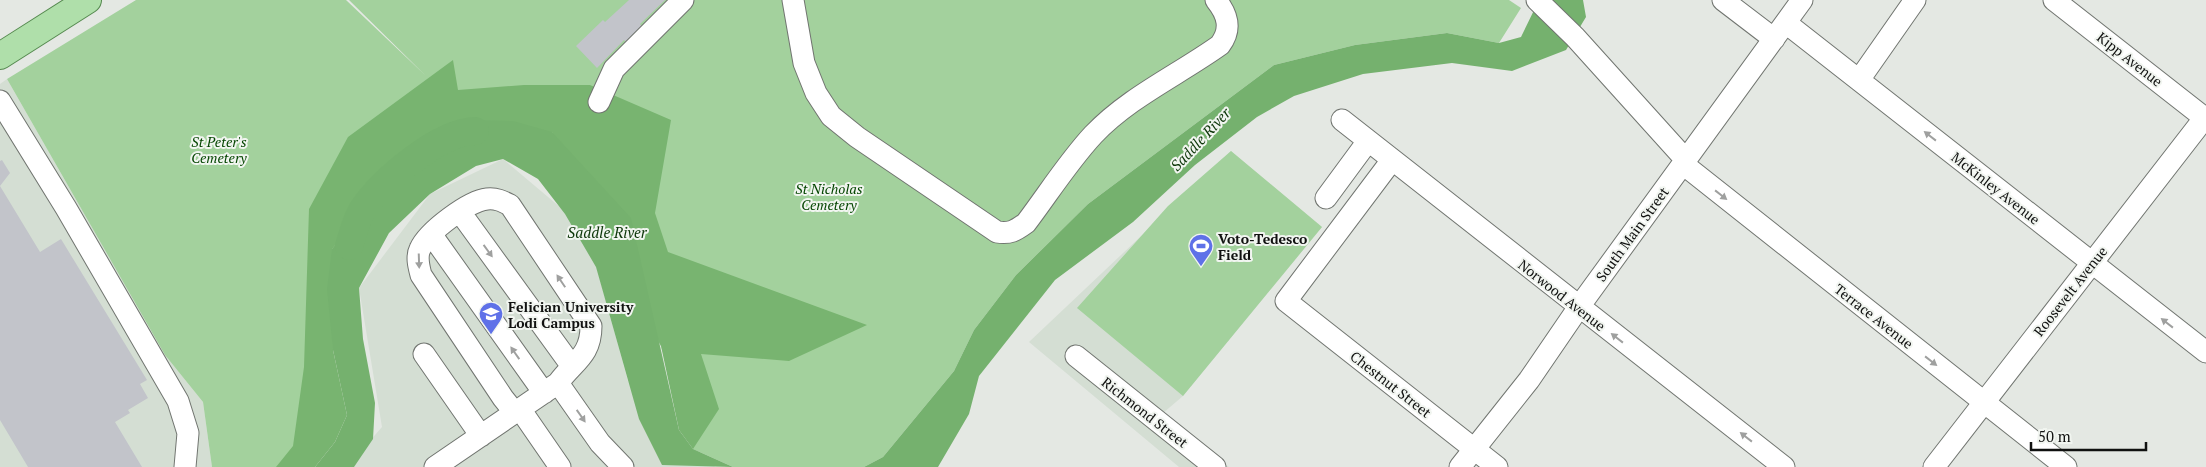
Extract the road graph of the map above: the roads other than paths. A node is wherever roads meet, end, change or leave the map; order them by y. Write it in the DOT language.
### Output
graph roads {
  1 [pos="88,0"];
  2 [pos="683,0"];
  3 [pos="794,0"];
  4 [pos="1216,0"];
  5 [pos="1537,0"];
  6 [pos="1723,0"];
  7 [pos="1802,0"];
  8 [pos="1915,0"];
  9 [pos="2054,0"];
  10 [pos="1780,31"];
  11 [pos="3,47"];
  12 [pos="1859,80"];
  13 [pos="599,102"];
  14 [pos="4,115"];
  15 [pos="2206,117"];
  16 [pos="1342,120"];
  17 [pos="1368,141"];
  18 [pos="1392,160"];
  19 [pos="1684,162"];
  20 [pos="1326,198"];
  21 [pos="460,212"];
  22 [pos="431,234"];
  23 [pos="2091,264"];
  24 [pos="1579,308"];
  25 [pos="2206,352"];
  26 [pos="424,354"];
  27 [pos="1076,356"];
  28 [pos="571,365"];
  29 [pos="551,388"];
  30 [pos="1984,403"];
  31 [pos="518,411"];
  32 [pos="481,436"];
  33 [pos="1475,450"];
  34 [pos="185,467"];
  35 [pos="435,467"];
  36 [pos="560,467"];
  37 [pos="623,467"];
  38 [pos="1215,467"];
  39 [pos="1460,467"];
  40 [pos="1497,467"];
  41 [pos="1784,467"];
  42 [pos="1934,467"];
  43 [pos="2066,467"];
  1 -- 11 [label="main road"];
  2 -- 13 [label="street"];
  3 -- 4 [label="street"];
  5 -- 19 [label="street, Terrace Avenue"];
  6 -- 10 [label="street, McKinley Avenue"];
  7 -- 10 [label="street, South Main Street"];
  8 -- 12 [label="street"];
  9 -- 15 [label="street, Kipp Avenue"];
  10 -- 12 [label="street, McKinley Avenue"];
  10 -- 19 [label="street, South Main Street"];
  23 -- 12 [label="street, McKinley Avenue, one-way"];
  14 -- 34 [label="street"];
  15 -- 23 [label="street, Roosevelt Avenue"];
  16 -- 17 [label="street, Norwood Avenue"];
  17 -- 18 [label="street, Norwood Avenue"];
  17 -- 20 [label="street"];
  18 -- 24 [label="street, Norwood Avenue"];
  18 -- 33 [label="street, Chestnut Street"];
  19 -- 24 [label="street, South Main Street"];
  19 -- 30 [label="street, Terrace Avenue, one-way"];
  21 -- 22 [label="street"];
  21 -- 28 [label="street, one-way"];
  28 -- 21 [label="street, one-way"];
  29 -- 22 [label="street, one-way"];
  22 -- 31 [label="street, one-way"];
  25 -- 23 [label="street, McKinley Avenue, one-way"];
  23 -- 30 [label="street, Roosevelt Avenue"];
  24 -- 33 [label="street, South Main Street"];
  41 -- 24 [label="street, Norwood Avenue, one-way"];
  26 -- 32 [label="street"];
  27 -- 38 [label="street, Richmond Street"];
  28 -- 29 [label="street"];
  29 -- 31 [label="street"];
  29 -- 37 [label="street, one-way"];
  30 -- 42 [label="street, Roosevelt Avenue"];
  30 -- 43 [label="street, Terrace Avenue"];
  31 -- 32 [label="street"];
  31 -- 36 [label="street"];
  32 -- 35 [label="street"];
  33 -- 39 [label="street, South Main Street"];
  33 -- 40 [label="street, Chestnut Street"];
}
